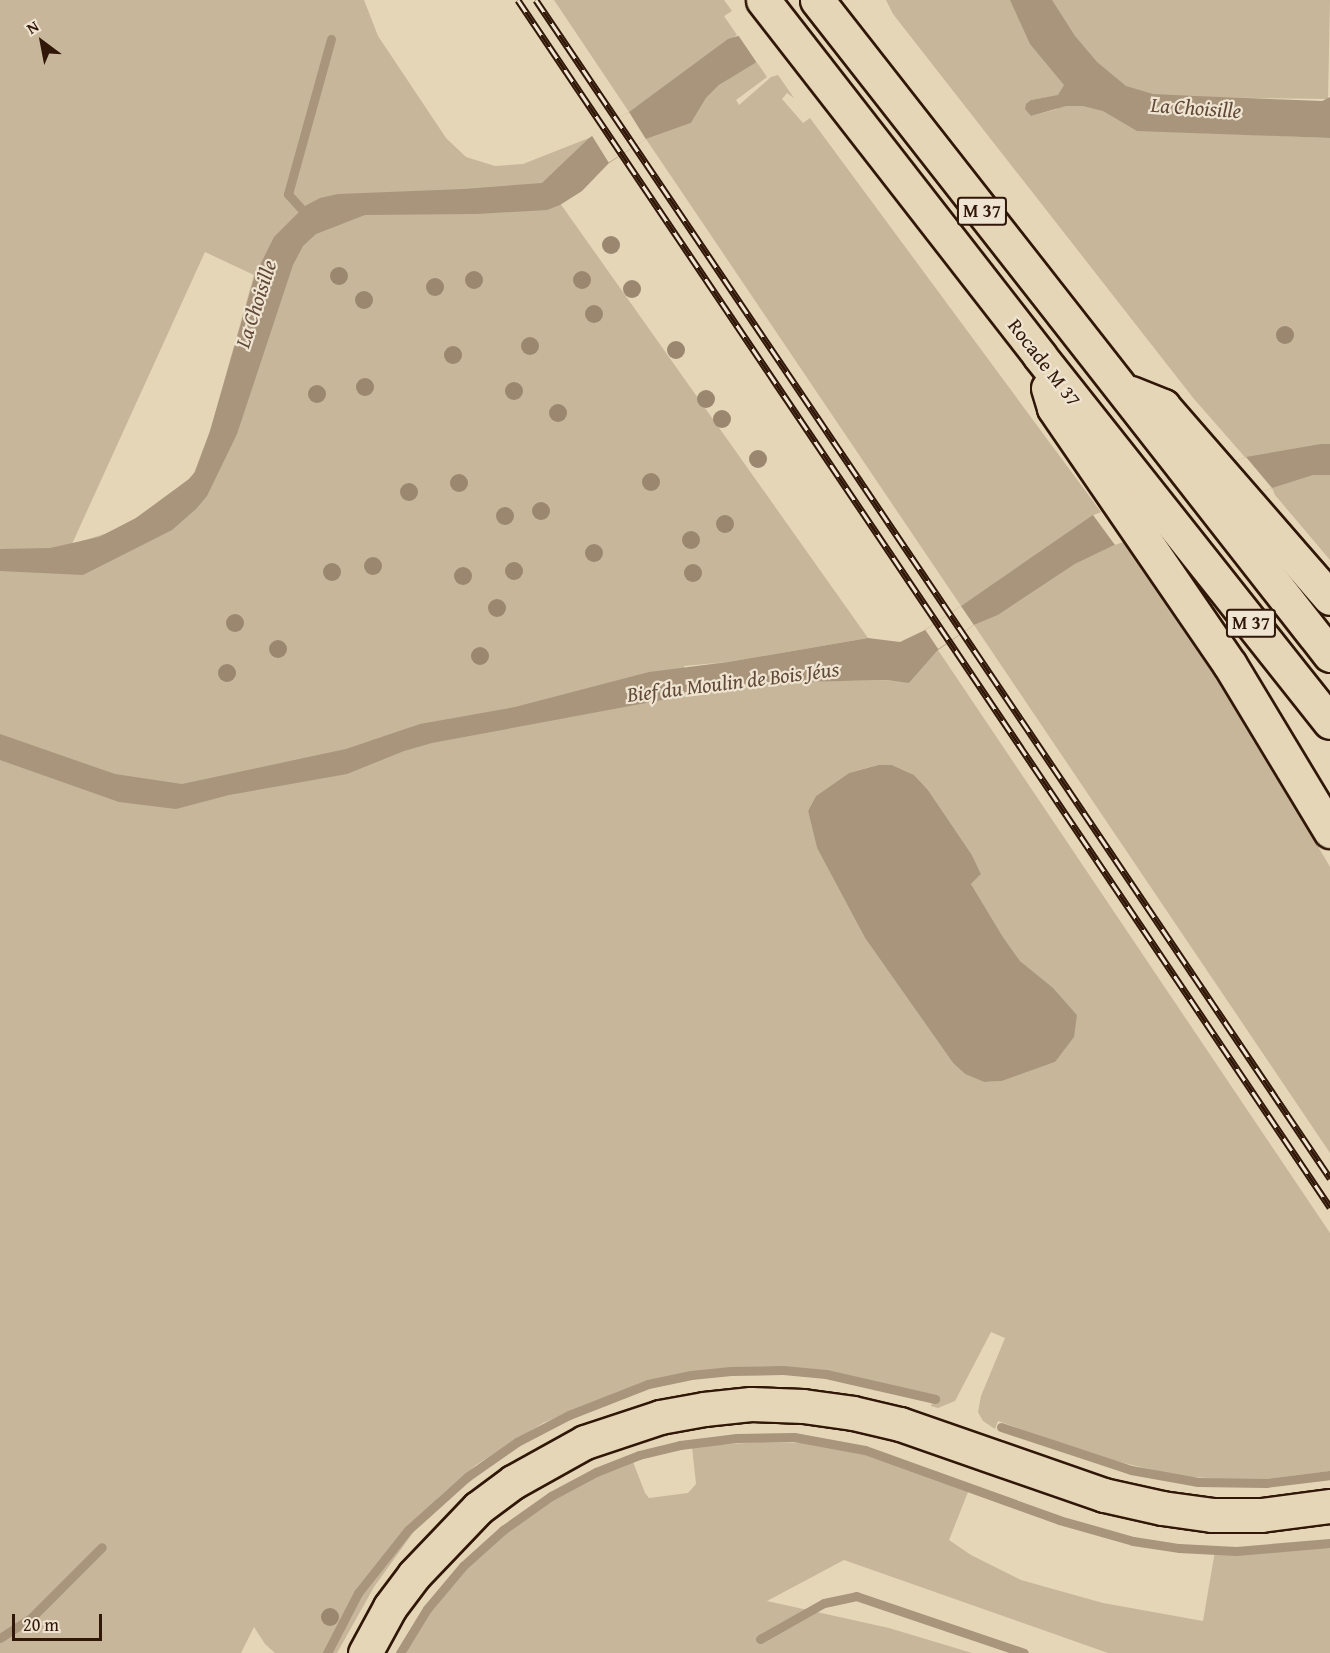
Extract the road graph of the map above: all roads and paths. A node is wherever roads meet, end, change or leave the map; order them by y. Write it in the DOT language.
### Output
graph roads {
  1 [pos="763,0"];
  2 [pos="817,0"];
  3 [pos="1134,499"];
  4 [pos="1229,503"];
  5 [pos="1330,598"];
  6 [pos="1330,655"];
  7 [pos="1330,722"];
  8 [pos="1330,831"];
  9 [pos="1330,1506"];
  10 [pos="365,1653"];
  1 -- 3 [label="main road, Rocade M 37 / M 37"];
  2 -- 4 [label="main road, M 37"];
  3 -- 7 [label="main road, M 37"];
  3 -- 8 [label="main road"];
  4 -- 5 [label="main road"];
  4 -- 6 [label="main road, M 37"];
  9 -- 10 [label="main road"];
}
